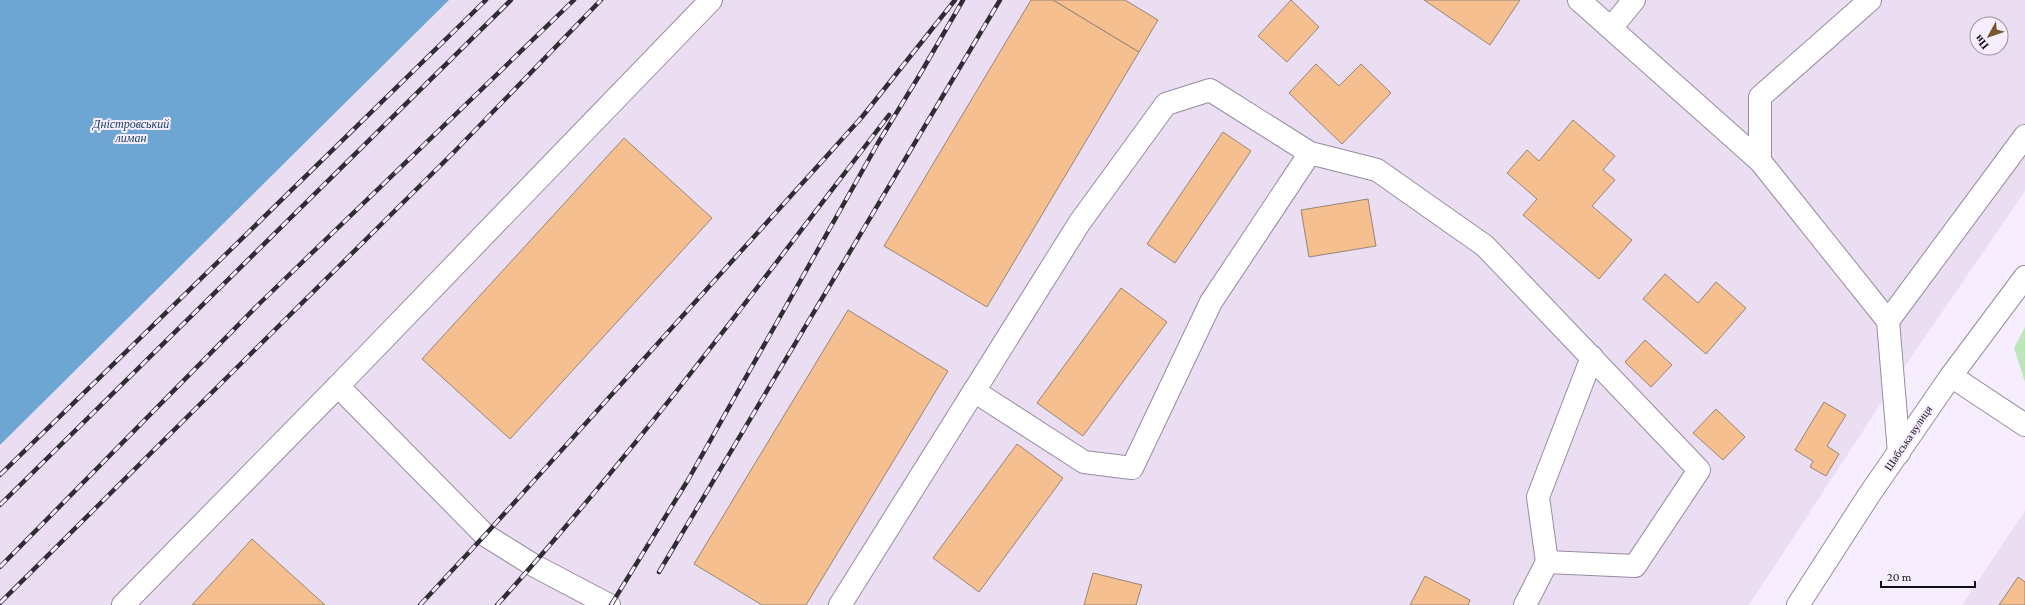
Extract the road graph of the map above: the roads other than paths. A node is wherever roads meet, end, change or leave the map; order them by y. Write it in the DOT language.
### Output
graph roads {
  1 [pos="711,0"];
  2 [pos="1579,0"];
  3 [pos="1634,0"];
  4 [pos="1870,0"];
  5 [pos="1611,28"];
  6 [pos="2025,136"];
  7 [pos="1310,153"];
  8 [pos="1760,161"];
  9 [pos="2025,277"];
  10 [pos="1888,320"];
  11 [pos="1592,358"];
  12 [pos="1951,376"];
  13 [pos="338,386"];
  14 [pos="974,391"];
  15 [pos="2025,425"];
  16 [pos="1899,453"];
  17 [pos="1547,562"];
  18 [pos="123,605"];
  19 [pos="609,605"];
  20 [pos="840,605"];
  21 [pos="1525,605"];
  22 [pos="1798,605"];
  1 -- 13 [label="street"];
  2 -- 5 [label="street"];
  3 -- 5 [label="street"];
  4 -- 8 [label="street"];
  5 -- 8 [label="street"];
  6 -- 10 [label="street"];
  7 -- 11 [label="street"];
  7 -- 14 [label="street"];
  7 -- 14 [label="street"];
  8 -- 10 [label="street"];
  9 -- 12 [label="street, Шабська вулиця"];
  10 -- 16 [label="street"];
  11 -- 17 [label="street"];
  11 -- 17 [label="street"];
  12 -- 15 [label="street"];
  12 -- 16 [label="street, Шабська вулиця"];
  13 -- 18 [label="street"];
  13 -- 19 [label="street"];
  14 -- 20 [label="street"];
  16 -- 22 [label="street, Шабська вулиця"];
  17 -- 21 [label="street"];
}
